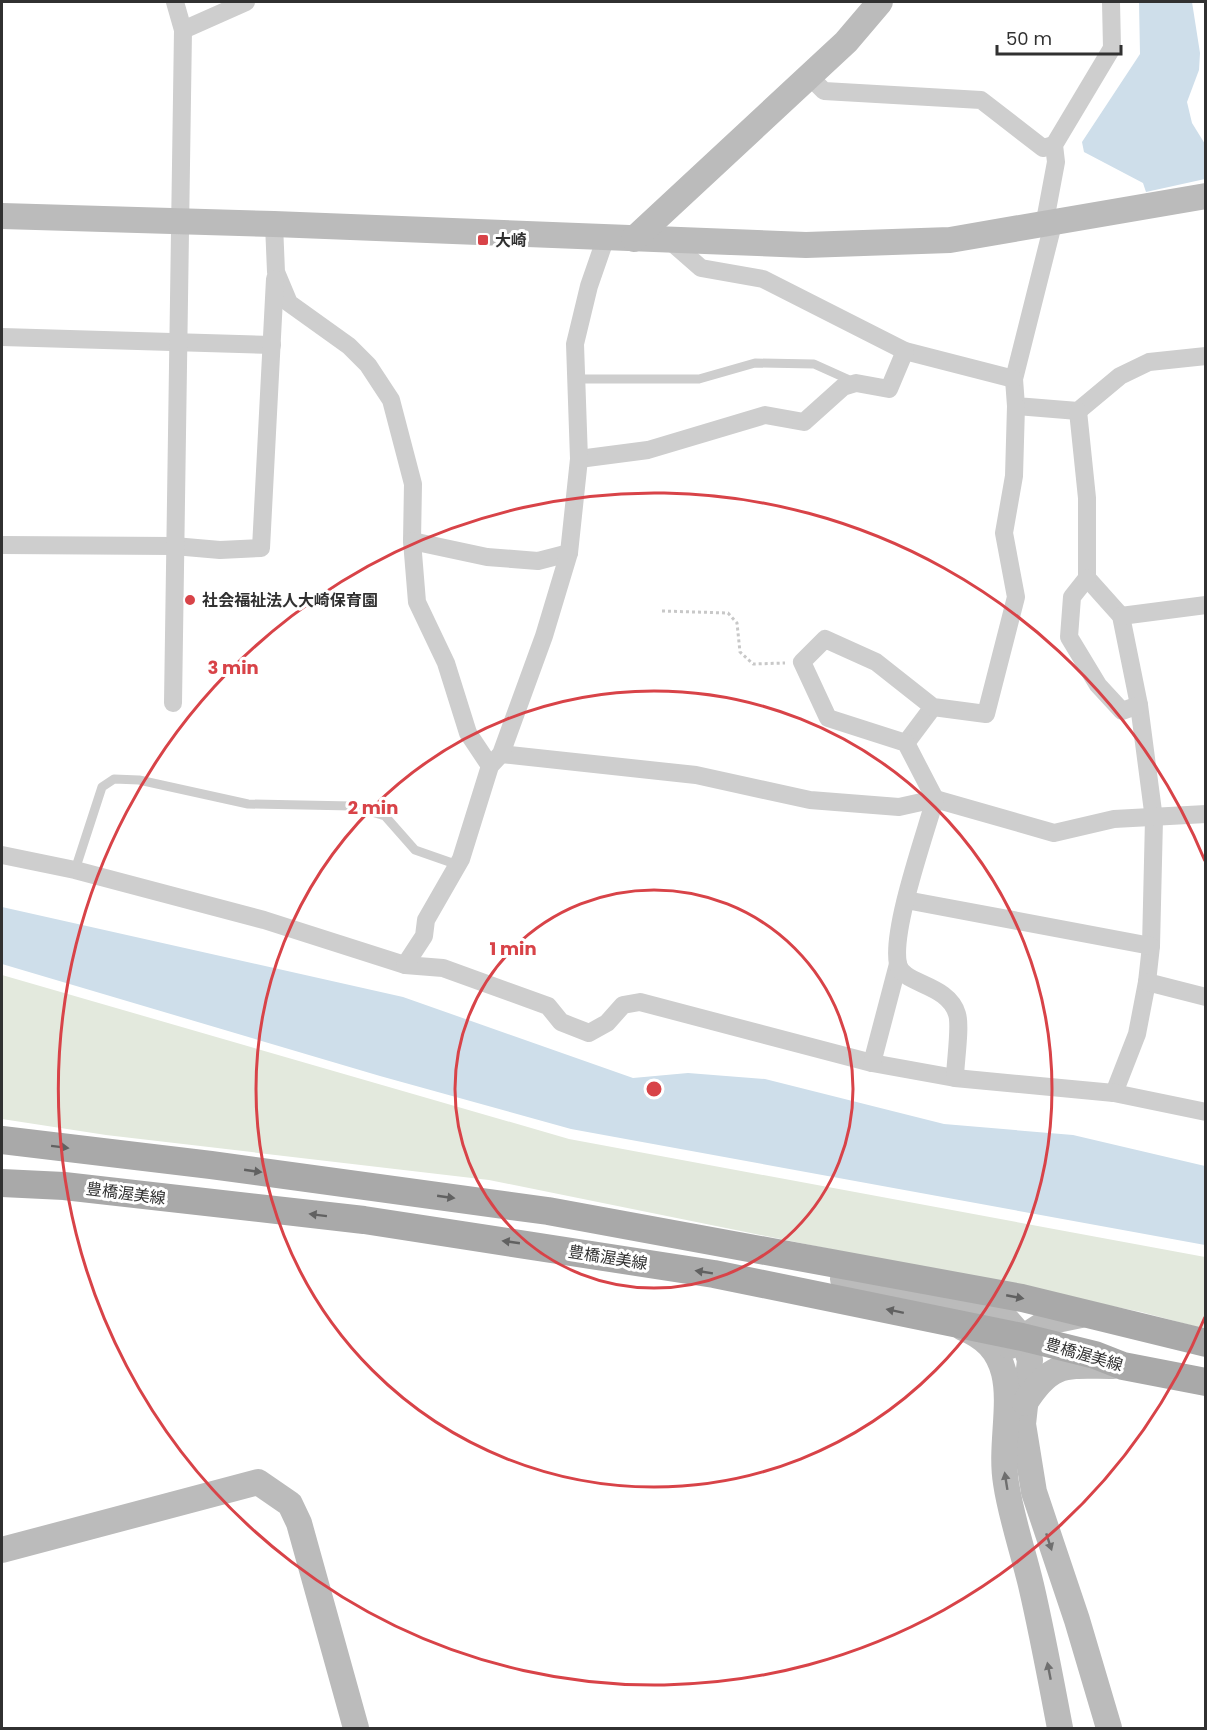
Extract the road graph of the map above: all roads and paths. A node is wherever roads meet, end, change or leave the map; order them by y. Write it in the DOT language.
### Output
graph roads {
  1 [pos="175,2"];
  2 [pos="246,2"];
  3 [pos="875,2"];
  4 [pos="1111,2"];
  5 [pos="183,30"];
  6 [pos="809,76"];
  7 [pos="1054,146"];
  8 [pos="1206,196"];
  9 [pos="2,216"];
  10 [pos="182,222"];
  11 [pos="274,224"];
  12 [pos="1049,225"];
  13 [pos="606,237"];
  14 [pos="634,238"];
  15 [pos="669,240"];
  16 [pos="276,272"];
  17 [pos="2,337"];
  18 [pos="180,342"];
  19 [pos="272,345"];
  20 [pos="905,351"];
  21 [pos="1206,356"];
  22 [pos="577,379"];
  23 [pos="1014,379"];
  24 [pos="856,383"];
  25 [pos="1016,406"];
  26 [pos="1078,411"];
  27 [pos="579,459"];
  28 [pos="412,541"];
  29 [pos="2,545"];
  30 [pos="174,546"];
  31 [pos="569,553"];
  32 [pos="1087,578"];
  33 [pos="1206,605"];
  34 [pos="662,611"];
  35 [pos="1121,616"];
  36 [pos="802,663"];
  37 [pos="173,703"];
  38 [pos="1139,705"];
  39 [pos="933,707"];
  40 [pos="906,743"];
  41 [pos="496,760"];
  42 [pos="935,799"];
  43 [pos="1206,814"];
  44 [pos="1154,819"];
  45 [pos="2,855"];
  46 [pos="458,865"];
  47 [pos="75,870"];
  48 [pos="906,900"];
  49 [pos="1151,946"];
  50 [pos="898,964"];
  51 [pos="405,965"];
  52 [pos="1147,982"];
  53 [pos="1206,997"];
  54 [pos="872,1063"];
  55 [pos="955,1078"];
  56 [pos="1114,1093"];
  57 [pos="1206,1112"];
  58 [pos="2,1140"];
  59 [pos="2,1183"];
  60 [pos="523,1208"];
  61 [pos="1081,1315"];
  62 [pos="952,1323"];
  63 [pos="1022,1337"];
  64 [pos="1206,1343"];
  65 [pos="998,1356"];
  66 [pos="1123,1366"];
  67 [pos="1206,1382"];
  68 [pos="1025,1403"];
  69 [pos="2,1550"];
  70 [pos="356,1728"];
  71 [pos="1060,1728"];
  72 [pos="1109,1728"];
  1 -- 5 [label="street"];
  2 -- 5 [label="street"];
  3 -- 6 [label="street"];
  4 -- 7 [label="street"];
  5 -- 10 [label="street"];
  6 -- 7 [label="street"];
  6 -- 14 [label="street"];
  7 -- 12 [label="street"];
  8 -- 12 [label="street"];
  9 -- 10 [label="street"];
  10 -- 11 [label="street"];
  10 -- 18 [label="street"];
  11 -- 13 [label="street"];
  11 -- 16 [label="street"];
  12 -- 15 [label="street"];
  12 -- 23 [label="street"];
  13 -- 14 [label="street"];
  13 -- 22 [label="street"];
  14 -- 15 [label="street"];
  15 -- 20 [label="street"];
  16 -- 19 [label="street"];
  16 -- 28 [label="street"];
  17 -- 18 [label="street"];
  18 -- 19 [label="street"];
  18 -- 30 [label="street"];
  19 -- 30 [label="street"];
  20 -- 23 [label="street"];
  20 -- 24 [label="street"];
  21 -- 26 [label="street"];
  22 -- 24 [label="lane"];
  22 -- 27 [label="street"];
  23 -- 25 [label="street"];
  24 -- 27 [label="street"];
  25 -- 26 [label="street"];
  25 -- 39 [label="street"];
  26 -- 32 [label="street"];
  27 -- 31 [label="street"];
  28 -- 31 [label="street"];
  28 -- 41 [label="street"];
  29 -- 30 [label="street"];
  30 -- 37 [label="street"];
  31 -- 41 [label="street"];
  32 -- 35 [label="street"];
  32 -- 38 [label="street"];
  33 -- 35 [label="street"];
  34 -- 36 [label="path"];
  35 -- 38 [label="street"];
  36 -- 39 [label="street"];
  36 -- 40 [label="street"];
  38 -- 44 [label="street"];
  39 -- 40 [label="street"];
  40 -- 42 [label="street"];
  41 -- 42 [label="street"];
  41 -- 46 [label="street"];
  42 -- 44 [label="street"];
  42 -- 48 [label="street"];
  43 -- 44 [label="street"];
  44 -- 49 [label="street"];
  45 -- 47 [label="street"];
  46 -- 47 [label="lane"];
  46 -- 51 [label="street"];
  47 -- 51 [label="street"];
  48 -- 49 [label="street"];
  48 -- 50 [label="street"];
  49 -- 52 [label="street"];
  50 -- 54 [label="street"];
  50 -- 55 [label="street"];
  51 -- 54 [label="street"];
  52 -- 53 [label="street"];
  52 -- 56 [label="street"];
  54 -- 55 [label="street"];
  55 -- 56 [label="street"];
  56 -- 57 [label="street"];
  58 -- 60 [label="main road, 豊橋渥美線, one-way"];
  62 -- 59 [label="main road, 豊橋渥美線, one-way"];
  60 -- 61 [label="main road, 豊橋渥美線, one-way"];
  60 -- 63 [label="street"];
  61 -- 63 [label="street"];
  61 -- 64 [label="main road, 豊橋渥美線"];
  62 -- 63 [label="main road, 豊橋渥美線"];
  62 -- 65 [label="street"];
  63 -- 65 [label="street"];
  63 -- 66 [label="main road, 豊橋渥美線"];
  63 -- 68 [label="street"];
  71 -- 65 [label="street, one-way"];
  66 -- 67 [label="main road, 豊橋渥美線"];
  66 -- 68 [label="street"];
  68 -- 72 [label="street, one-way"];
  69 -- 70 [label="street"];
}
